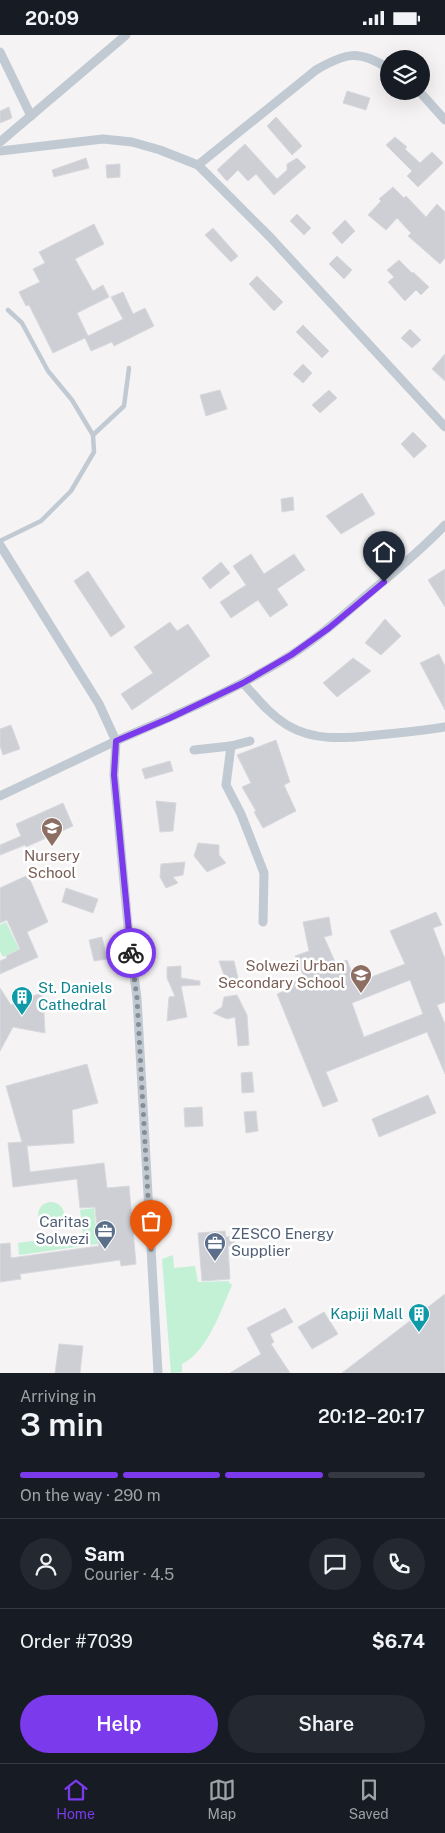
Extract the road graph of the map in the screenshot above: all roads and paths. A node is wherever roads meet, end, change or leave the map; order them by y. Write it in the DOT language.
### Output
graph roads {
  1 [pos="126,35"];
  2 [pos="0,52"];
  3 [pos="380,64"];
  4 [pos="426,100"];
  5 [pos="31,116"];
  6 [pos="445,120"];
  7 [pos="0,142"];
  8 [pos="0,151"];
  9 [pos="198,165"];
  10 [pos="8,310"];
  11 [pos="129,368"];
  12 [pos="445,427"];
  13 [pos="94,435"];
  14 [pos="445,525"];
  15 [pos="0,543"];
  16 [pos="243,683"];
  17 [pos="445,727"];
  18 [pos="116,741"];
  19 [pos="250,741"];
  20 [pos="232,746"];
  21 [pos="194,750"];
  22 [pos="0,796"];
  23 [pos="263,923"];
  24 [pos="158,1373"];
  1 -- 5 [label="street"];
  2 -- 5 [label="street"];
  3 -- 9 [label="street"];
  4 -- 6 [label="street"];
  5 -- 7 [label="street"];
  8 -- 9 [label="street"];
  9 -- 12 [label="street"];
  10 -- 13 [label="lane"];
  11 -- 13 [label="lane"];
  13 -- 15 [label="lane"];
  14 -- 16 [label="street"];
  15 -- 18 [label="street"];
  16 -- 17 [label="street"];
  16 -- 18 [label="street"];
  18 -- 22 [label="street"];
  18 -- 24 [label="street"];
  19 -- 20 [label="street"];
  20 -- 21 [label="street"];
  20 -- 23 [label="street"];
}
